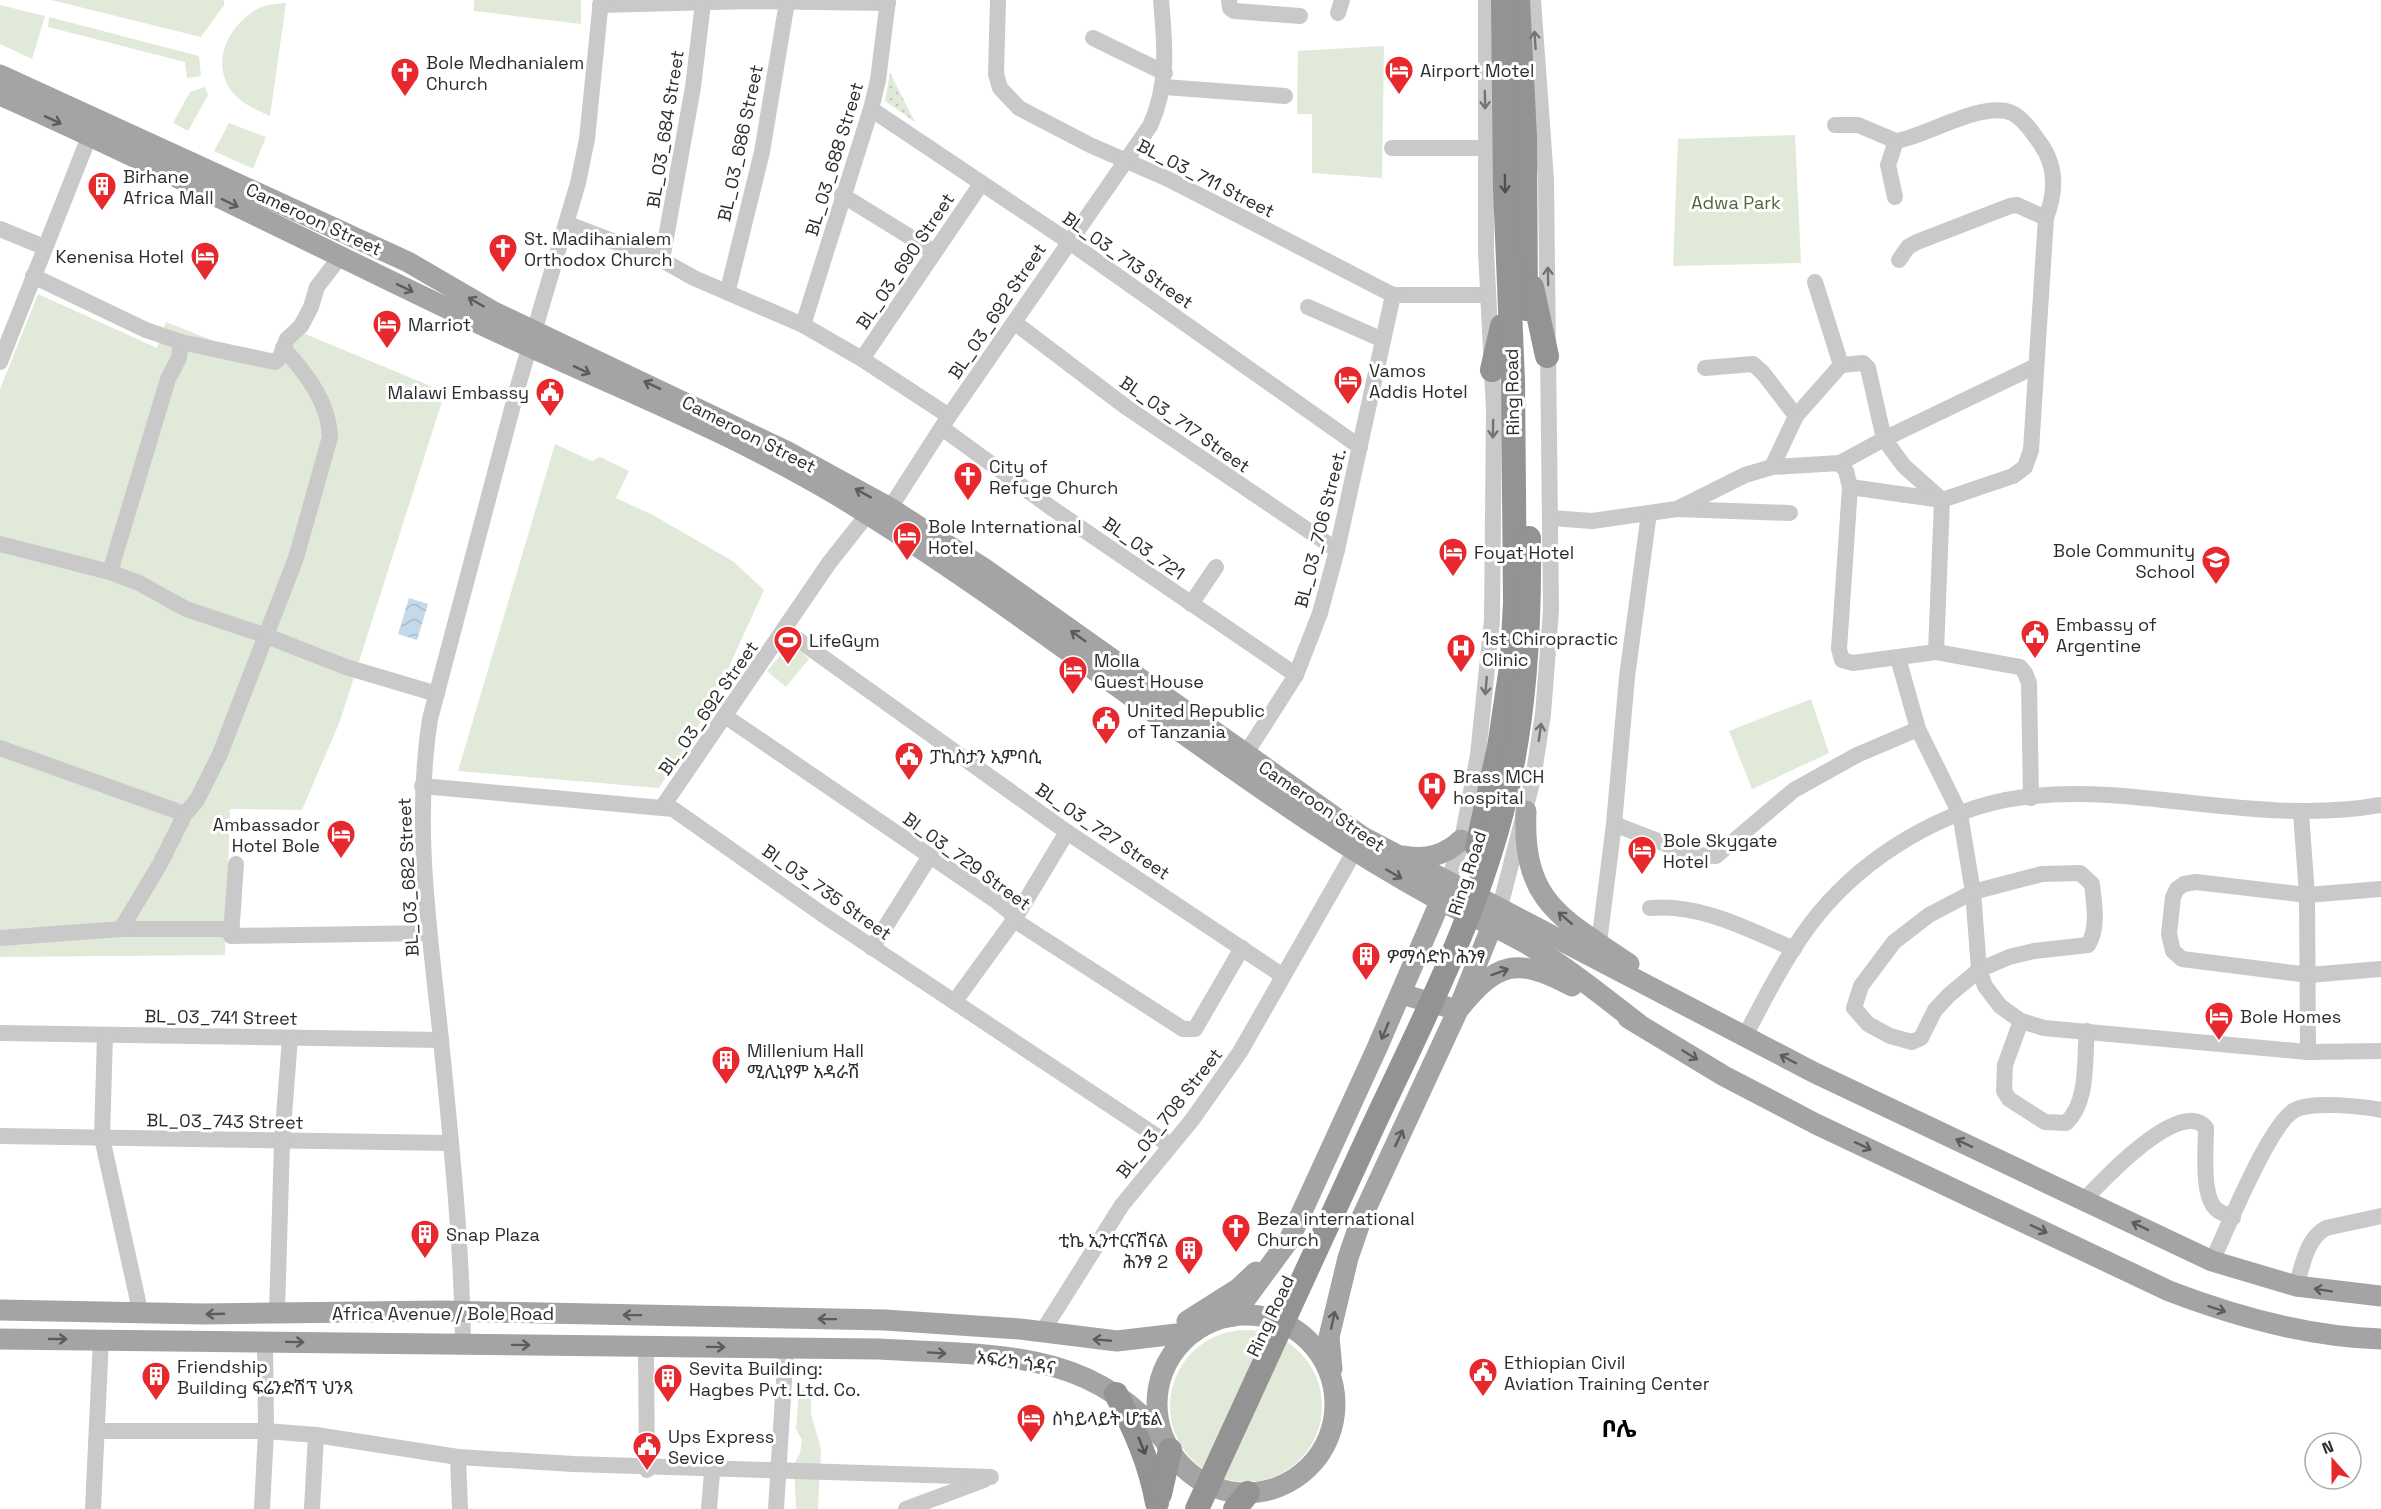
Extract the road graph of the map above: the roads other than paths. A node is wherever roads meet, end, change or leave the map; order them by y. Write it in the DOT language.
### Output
graph roads {
  1 [pos="998,0"];
  2 [pos="1161,0"];
  3 [pos="1229,0"];
  4 [pos="1486,0"];
  5 [pos="1503,0"];
  6 [pos="1518,0"];
  7 [pos="1533,0"];
  8 [pos="888,1"];
  9 [pos="600,3"];
  10 [pos="703,3"];
  11 [pos="787,3"];
  12 [pos="1300,16"];
  13 [pos="1093,38"];
  14 [pos="0,75"];
  15 [pos="1164,80"];
  16 [pos="0,95"];
  17 [pos="1285,96"];
  18 [pos="871,109"];
  19 [pos="1835,125"];
  20 [pos="89,137"];
  21 [pos="1896,141"];
  22 [pos="1392,148"];
  23 [pos="1485,148"];
  24 [pos="1128,160"];
  25 [pos="164,161"];
  26 [pos="981,184"];
  27 [pos="842,195"];
  28 [pos="1894,197"];
  29 [pos="2046,218"];
  30 [pos="568,224"];
  31 [pos="0,229"];
  32 [pos="1068,241"];
  33 [pos="44,247"];
  34 [pos="933,251"];
  35 [pos="340,257"];
  36 [pos="1526,259"];
  37 [pos="662,260"];
  38 [pos="1899,260"];
  39 [pos="33,276"];
  40 [pos="1815,282"];
  41 [pos="728,290"];
  42 [pos="1393,295"];
  43 [pos="1488,295"];
  44 [pos="1308,307"];
  45 [pos="8,316"];
  46 [pos="1015,323"];
  47 [pos="803,325"];
  48 [pos="533,339"];
  49 [pos="1383,340"];
  50 [pos="181,342"];
  51 [pos="283,348"];
  52 [pos="1547,356"];
  53 [pos="862,359"];
  54 [pos="0,362"];
  55 [pos="1841,365"];
  56 [pos="2036,366"];
  57 [pos="1705,368"];
  58 [pos="1510,377"];
  59 [pos="1796,416"];
  60 [pos="946,422"];
  61 [pos="1884,439"];
  62 [pos="1360,447"];
  63 [pos="1840,463"];
  64 [pos="1772,467"];
  65 [pos="1851,487"];
  66 [pos="1942,500"];
  67 [pos="890,508"];
  68 [pos="1677,509"];
  69 [pos="1649,513"];
  70 [pos="1790,513"];
  71 [pos="867,515"];
  72 [pos="1551,518"];
  73 [pos="0,544"];
  74 [pos="1337,550"];
  75 [pos="1216,567"];
  76 [pos="110,572"];
  77 [pos="979,577"];
  78 [pos="1191,604"];
  79 [pos="786,631"];
  80 [pos="264,635"];
  81 [pos="1936,652"];
  82 [pos="1898,658"];
  83 [pos="1296,675"];
  84 [pos="437,694"];
  85 [pos="725,716"];
  86 [pos="1918,729"];
  87 [pos="0,748"];
  88 [pos="1245,755"];
  89 [pos="422,786"];
  90 [pos="2031,798"];
  91 [pos="2381,805"];
  92 [pos="663,806"];
  93 [pos="1526,811"];
  94 [pos="2301,813"];
  95 [pos="185,814"];
  96 [pos="1314,814"];
  97 [pos="1960,814"];
  98 [pos="1614,824"];
  99 [pos="1067,832"];
  100 [pos="1461,840"];
  101 [pos="1359,844"];
  102 [pos="1386,850"];
  103 [pos="930,856"];
  104 [pos="236,864"];
  105 [pos="2381,889"];
  106 [pos="1444,891"];
  107 [pos="1973,892"];
  108 [pos="2307,895"];
  109 [pos="1650,908"];
  110 [pos="1496,915"];
  111 [pos="1014,920"];
  112 [pos="232,928"];
  113 [pos="121,929"];
  114 [pos="429,933"];
  115 [pos="0,938"];
  116 [pos="1599,943"];
  117 [pos="872,948"];
  118 [pos="1242,948"];
  119 [pos="1794,949"];
  120 [pos="2381,969"];
  121 [pos="1979,970"];
  122 [pos="2309,975"];
  123 [pos="1283,976"];
  124 [pos="1401,993"];
  125 [pos="1660,993"];
  126 [pos="955,1001"];
  127 [pos="1458,1010"];
  128 [pos="2021,1021"];
  129 [pos="1640,1024"];
  130 [pos="2087,1031"];
  131 [pos="0,1033"];
  132 [pos="105,1035"];
  133 [pos="1745,1035"];
  134 [pos="290,1038"];
  135 [pos="441,1040"];
  136 [pos="2381,1051"];
  137 [pos="2308,1052"];
  138 [pos="2381,1110"];
  139 [pos="0,1136"];
  140 [pos="102,1138"];
  141 [pos="282,1142"];
  142 [pos="450,1143"];
  143 [pos="1170,1145"];
  144 [pos="2085,1199"];
  145 [pos="2381,1216"];
  146 [pos="2233,1218"];
  147 [pos="1289,1240"];
  148 [pos="2212,1261"];
  149 [pos="2296,1286"];
  150 [pos="2381,1296"];
  151 [pos="138,1301"];
  152 [pos="0,1310"];
  153 [pos="462,1311"];
  154 [pos="277,1312"];
  155 [pos="1233,1316"];
  156 [pos="885,1320"];
  157 [pos="1042,1332"];
  158 [pos="1194,1332"];
  159 [pos="1160,1335"];
  160 [pos="0,1339"];
  161 [pos="101,1339"];
  162 [pos="2381,1339"];
  163 [pos="265,1341"];
  164 [pos="463,1345"];
  165 [pos="646,1346"];
  166 [pos="786,1348"];
  167 [pos="879,1349"];
  168 [pos="1332,1378"];
  169 [pos="1116,1394"];
  170 [pos="98,1431"];
  171 [pos="266,1431"];
  172 [pos="316,1435"];
  173 [pos="1167,1445"];
  174 [pos="458,1457"];
  175 [pos="647,1470"];
  176 [pos="712,1473"];
  177 [pos="779,1476"];
  178 [pos="979,1477"];
  179 [pos="1241,1501"];
  180 [pos="1156,1506"];
  181 [pos="93,1509"];
  182 [pos="262,1509"];
  183 [pos="312,1509"];
  184 [pos="460,1509"];
  185 [pos="709,1509"];
  186 [pos="776,1509"];
  187 [pos="906,1509"];
  188 [pos="1181,1509"];
  189 [pos="1197,1509"];
  1 -- 24 [label="street, BL_03_711 Street"];
  2 -- 15 [label="street, BL_03_692 Street"];
  3 -- 12 [label="street"];
  4 -- 23 [label="street, Ring Road, one-way"];
  5 -- 58 [label="highway, one-way"];
  6 -- 36 [label="highway, Ring Road"];
  52 -- 7 [label="street, Ring Road, one-way"];
  8 -- 11 [label="street"];
  8 -- 18 [label="street, BL_03_688 Street"];
  9 -- 10 [label="street"];
  9 -- 30 [label="street, BL_03_682 Street"];
  10 -- 11 [label="street"];
  10 -- 37 [label="street, BL_03_684 Street"];
  11 -- 41 [label="street, BL_03_686 Street"];
  13 -- 15 [label="street"];
  14 -- 25 [label="main road, Cameroon Street"];
  15 -- 17 [label="street"];
  15 -- 24 [label="street, BL_03_692 Street"];
  16 -- 20 [label="main road, Cameroon Street, one-way"];
  18 -- 26 [label="street, BL_03_713 Street"];
  18 -- 27 [label="street, BL_03_688 Street"];
  19 -- 21 [label="street"];
  20 -- 25 [label="main road, Cameroon Street"];
  20 -- 33 [label="street"];
  21 -- 28 [label="street"];
  21 -- 29 [label="street"];
  22 -- 23 [label="street"];
  23 -- 43 [label="street, Ring Road"];
  24 -- 32 [label="street, BL_03_692 Street"];
  24 -- 42 [label="street, BL_03_711 Street"];
  25 -- 35 [label="main road, Cameroon Street, one-way"];
  48 -- 25 [label="main road, Cameroon Street, one-way"];
  26 -- 32 [label="street, BL_03_713 Street"];
  26 -- 34 [label="street, BL_03_690 Street"];
  27 -- 34 [label="street"];
  27 -- 47 [label="street, BL_03_688 Street"];
  29 -- 38 [label="street"];
  29 -- 56 [label="street"];
  30 -- 37 [label="street, BL_03_721"];
  30 -- 48 [label="street, BL_03_682 Street"];
  31 -- 33 [label="street"];
  32 -- 46 [label="street, BL_03_692 Street"];
  32 -- 62 [label="street, BL_03_713 Street"];
  33 -- 39 [label="street"];
  34 -- 53 [label="street, BL_03_690 Street"];
  35 -- 48 [label="main road, Cameroon Street, one-way"];
  35 -- 51 [label="street"];
  36 -- 52 [label="highway"];
  36 -- 58 [label="highway, Ring Road"];
  37 -- 41 [label="street, BL_03_721"];
  39 -- 45 [label="street"];
  39 -- 50 [label="street"];
  40 -- 55 [label="street"];
  41 -- 47 [label="street, BL_03_721"];
  42 -- 43 [label="street, BL_03_711 Street"];
  42 -- 49 [label="street, BL_03_706 Street."];
  43 -- 58 [label="street, Ring Road"];
  44 -- 49 [label="street"];
  45 -- 54 [label="street"];
  46 -- 60 [label="street, BL_03_692 Street"];
  46 -- 74 [label="street, BL_03_717 Street"];
  47 -- 53 [label="street, BL_03_721"];
  67 -- 48 [label="main road, Cameroon Street, one-way"];
  48 -- 71 [label="main road, Cameroon Street, one-way"];
  48 -- 84 [label="street, BL_03_682 Street"];
  49 -- 62 [label="street, BL_03_706 Street."];
  50 -- 51 [label="street"];
  50 -- 76 [label="street"];
  51 -- 80 [label="street"];
  52 -- 72 [label="street, Ring Road"];
  53 -- 60 [label="street, BL_03_721"];
  55 -- 59 [label="street"];
  55 -- 61 [label="street"];
  56 -- 61 [label="street"];
  56 -- 66 [label="street"];
  57 -- 59 [label="street"];
  58 -- 100 [label="street, Ring Road, one-way"];
  58 -- 188 [label="highway, Ring Road"];
  58 -- 189 [label="highway, Ring Road, bridge"];
  59 -- 64 [label="street"];
  60 -- 67 [label="street, BL_03_692 Street"];
  60 -- 78 [label="street, BL_03_721"];
  61 -- 63 [label="street"];
  61 -- 66 [label="street"];
  62 -- 74 [label="street, BL_03_706 Street."];
  63 -- 64 [label="street"];
  63 -- 65 [label="street"];
  64 -- 68 [label="street"];
  65 -- 66 [label="street"];
  65 -- 82 [label="street"];
  66 -- 81 [label="street"];
  67 -- 77 [label="main road, Cameroon Street"];
  68 -- 69 [label="street"];
  68 -- 70 [label="street"];
  69 -- 72 [label="street"];
  69 -- 98 [label="street"];
  71 -- 77 [label="main road, Cameroon Street"];
  71 -- 79 [label="street, BL_03_692 Street"];
  93 -- 72 [label="street, Ring Road, one-way"];
  73 -- 76 [label="street"];
  74 -- 83 [label="street, BL_03_706 Street."];
  75 -- 78 [label="street"];
  76 -- 80 [label="street"];
  88 -- 77 [label="main road, Cameroon Street, one-way"];
  77 -- 96 [label="main road, Cameroon Street"];
  78 -- 83 [label="street, BL_03_721"];
  79 -- 85 [label="street, BL_03_692 Street"];
  79 -- 99 [label="street, BL_03_727 Street"];
  80 -- 84 [label="street"];
  80 -- 95 [label="street"];
  81 -- 82 [label="street"];
  81 -- 90 [label="street"];
  82 -- 86 [label="street"];
  83 -- 88 [label="street, BL_03_706 Street."];
  84 -- 89 [label="street, BL_03_682 Street"];
  85 -- 92 [label="street, BL_03_692 Street"];
  85 -- 103 [label="street, Bl_03_729 Street"];
  86 -- 97 [label="street"];
  86 -- 98 [label="street"];
  87 -- 95 [label="street"];
  88 -- 96 [label="main road, Cameroon Street"];
  89 -- 92 [label="street, Bl_03_735 Street"];
  89 -- 114 [label="street, BL_03_682 Street"];
  90 -- 94 [label="street"];
  90 -- 97 [label="street"];
  91 -- 94 [label="street"];
  92 -- 117 [label="street, Bl_03_735 Street"];
  93 -- 110 [label="street, Ring Road"];
  116 -- 93 [label="main road, one-way"];
  94 -- 108 [label="street"];
  95 -- 113 [label="street"];
  96 -- 101 [label="main road, Cameroon Street"];
  97 -- 107 [label="street"];
  97 -- 119 [label="street"];
  98 -- 116 [label="street"];
  99 -- 111 [label="street"];
  99 -- 118 [label="street, BL_03_727 Street"];
  100 -- 102 [label="main road"];
  100 -- 106 [label="street, Ring Road"];
  101 -- 102 [label="main road, Cameroon Street"];
  101 -- 106 [label="main road, Cameroon Street, one-way"];
  101 -- 123 [label="street, BL_03_708 Street"];
  102 -- 106 [label="main road, Cameroon Street"];
  103 -- 111 [label="street, Bl_03_729 Street"];
  103 -- 117 [label="street"];
  104 -- 112 [label="street"];
  105 -- 108 [label="street"];
  106 -- 110 [label="main road"];
  106 -- 124 [label="main road, Ring Road"];
  107 -- 121 [label="street"];
  107 -- 121 [label="street"];
  107 -- 121 [label="street"];
  108 -- 122 [label="street"];
  108 -- 122 [label="street"];
  109 -- 119 [label="street"];
  110 -- 125 [label="main road"];
  110 -- 127 [label="main road, Ring Road"];
  110 -- 129 [label="main road"];
  111 -- 118 [label="street, Bl_03_729 Street"];
  111 -- 126 [label="street"];
  112 -- 113 [label="street"];
  112 -- 114 [label="street"];
  113 -- 115 [label="street"];
  114 -- 135 [label="street, BL_03_682 Street"];
  116 -- 125 [label="main road"];
  117 -- 126 [label="street, Bl_03_735 Street"];
  118 -- 123 [label="street, BL_03_727 Street"];
  119 -- 133 [label="street"];
  120 -- 122 [label="street"];
  121 -- 128 [label="street"];
  122 -- 137 [label="street"];
  123 -- 143 [label="street, BL_03_708 Street"];
  124 -- 127 [label="main road"];
  124 -- 147 [label="main road, Ring Road, one-way"];
  125 -- 133 [label="main road"];
  126 -- 143 [label="street, Bl_03_735 Street"];
  127 -- 129 [label="main road, one-way"];
  168 -- 127 [label="main road, Ring Road, one-way"];
  128 -- 130 [label="street"];
  128 -- 130 [label="street"];
  129 -- 162 [label="main road, one-way"];
  130 -- 137 [label="street"];
  131 -- 132 [label="street, BL_03_741 Street"];
  132 -- 134 [label="street, BL_03_741 Street"];
  132 -- 140 [label="street"];
  144 -- 133 [label="main road, one-way"];
  134 -- 135 [label="street, BL_03_741 Street"];
  134 -- 141 [label="street"];
  135 -- 142 [label="street, BL_03_682 Street"];
  136 -- 137 [label="street"];
  138 -- 146 [label="street"];
  139 -- 140 [label="street, BL_03_743 Street"];
  140 -- 141 [label="street, BL_03_743 Street"];
  140 -- 151 [label="street"];
  141 -- 142 [label="street, BL_03_743 Street"];
  141 -- 154 [label="street"];
  142 -- 153 [label="street, BL_03_682 Street"];
  143 -- 157 [label="street, BL_03_708 Street"];
  144 -- 146 [label="street"];
  148 -- 144 [label="main road, one-way"];
  145 -- 149 [label="street"];
  146 -- 148 [label="street"];
  147 -- 155 [label="main road, Ring Road"];
  147 -- 159 [label="main road"];
  148 -- 149 [label="main road"];
  150 -- 149 [label="main road, one-way"];
  154 -- 152 [label="main road, Africa Avenue / Bole Road, one-way"];
  153 -- 154 [label="main road, Africa Avenue / Bole Road"];
  156 -- 153 [label="main road, Africa Avenue / Bole Road, one-way"];
  153 -- 164 [label="street, BL_03_682 Street"];
  155 -- 158 [label="main road"];
  155 -- 168 [label="main road"];
  156 -- 157 [label="main road, አፍሪካ ጎዳና"];
  159 -- 157 [label="main road, አፍሪካ ጎዳና, one-way"];
  158 -- 159 [label="main road, አፍሪካ ጎዳና"];
  158 -- 173 [label="main road"];
  160 -- 161 [label="main road, Africa Avenue / Bole Road, one-way"];
  161 -- 163 [label="main road, Africa Avenue / Bole Road"];
  161 -- 170 [label="street"];
  163 -- 164 [label="main road, Africa Avenue / Bole Road, one-way"];
  163 -- 171 [label="street"];
  164 -- 165 [label="main road, Africa Avenue / Bole Road, one-way"];
  165 -- 166 [label="main road, Africa Avenue / Bole Road, one-way"];
  165 -- 175 [label="street"];
  166 -- 167 [label="main road, Africa Avenue / Bole Road"];
  166 -- 177 [label="street"];
  167 -- 169 [label="main road, አፍሪካ ጎዳና, one-way"];
  168 -- 179 [label="main road"];
  169 -- 173 [label="main road, አፍሪካ ጎዳና"];
  169 -- 180 [label="highway, one-way"];
  170 -- 171 [label="street"];
  170 -- 181 [label="street"];
  171 -- 172 [label="street"];
  171 -- 182 [label="street"];
  172 -- 174 [label="street"];
  172 -- 183 [label="street"];
  173 -- 179 [label="main road"];
  173 -- 180 [label="highway"];
  174 -- 178 [label="street"];
  174 -- 184 [label="street"];
  175 -- 176 [label="street"];
  175 -- 178 [label="street"];
  176 -- 177 [label="street"];
  176 -- 185 [label="street"];
  177 -- 186 [label="street"];
  178 -- 187 [label="street"];
}
